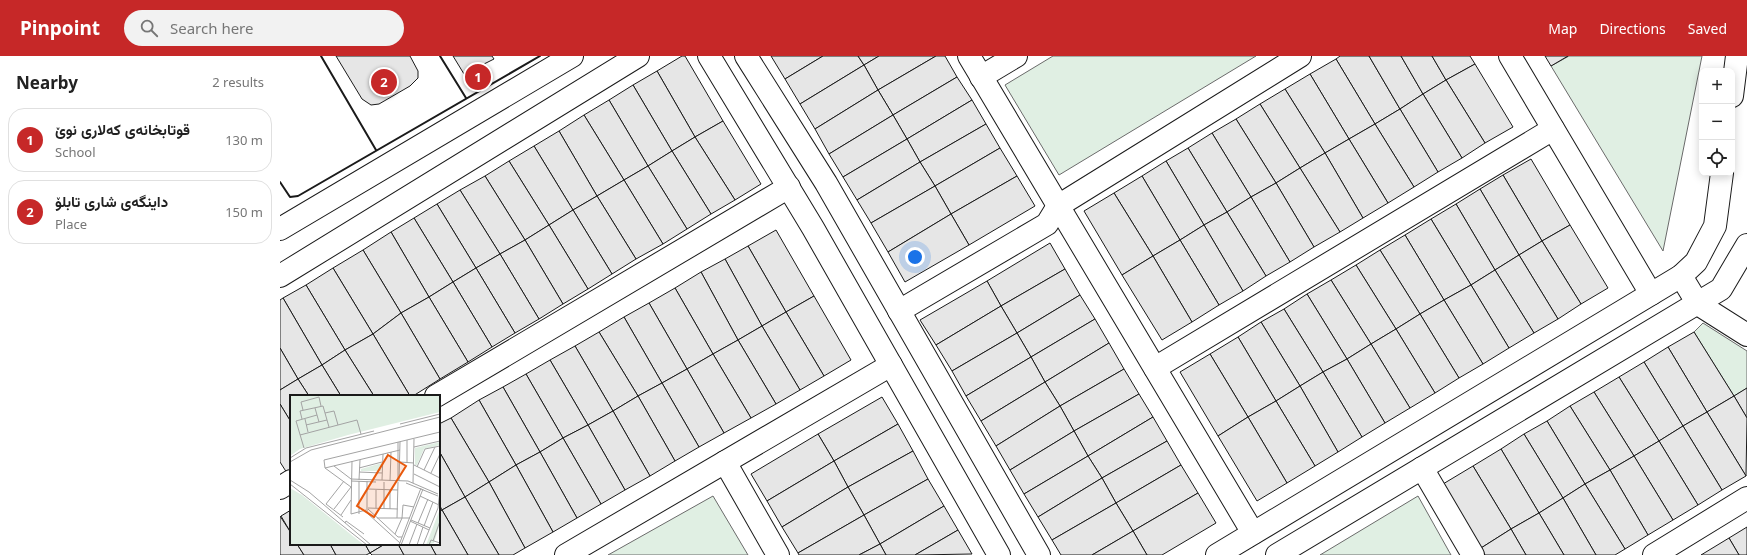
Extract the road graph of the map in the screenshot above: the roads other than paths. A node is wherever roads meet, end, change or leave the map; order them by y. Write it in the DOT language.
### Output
graph roads {
  1 [pos="572,56"];
  2 [pos="638,56"];
  3 [pos="709,56"];
  4 [pos="746,56"];
  5 [pos="969,56"];
  6 [pos="1016,56"];
  7 [pos="1300,56"];
  8 [pos="1510,56"];
  9 [pos="1737,56"];
  10 [pos="1735,72"];
  11 [pos="981,77"];
  12 [pos="1553,129"];
  13 [pos="1722,176"];
  14 [pos="789,188"];
  15 [pos="1058,206"];
  16 [pos="282,225"];
  17 [pos="1747,245"];
  18 [pos="280,276"];
  19 [pos="1681,276"];
  20 [pos="1651,294"];
  21 [pos="1698,304"];
  22 [pos="899,311"];
  23 [pos="1747,335"];
  24 [pos="891,365"];
  25 [pos="1155,368"];
  26 [pos="1518,374"];
  27 [pos="438,395"];
  28 [pos="1534,402"];
  29 [pos="725,462"];
  30 [pos="1422,468"];
  31 [pos="290,483"];
  32 [pos="280,488"];
  33 [pos="1747,498"];
  34 [pos="1253,533"];
  35 [pos="566,555"];
  36 [pos="778,555"];
  37 [pos="999,555"];
  38 [pos="1039,555"];
  39 [pos="1217,555"];
  40 [pos="1277,555"];
  41 [pos="1473,555"];
  42 [pos="1654,555"];
  1 -- 16 [label="street"];
  2 -- 18 [label="street"];
  3 -- 14 [label="street"];
  4 -- 22 [label="street"];
  5 -- 11 [label="street"];
  6 -- 11 [label="street"];
  7 -- 15 [label="street"];
  8 -- 12 [label="street"];
  9 -- 10 [label="street"];
  11 -- 15 [label="street"];
  12 -- 20 [label="street"];
  12 -- 25 [label="street"];
  13 -- 19 [label="street"];
  14 -- 24 [label="street"];
  14 -- 27 [label="street"];
  15 -- 22 [label="street"];
  15 -- 25 [label="street"];
  17 -- 21 [label="street"];
  19 -- 20 [label="street"];
  19 -- 21 [label="street"];
  20 -- 26 [label="street"];
  21 -- 23 [label="street"];
  21 -- 28 [label="street"];
  22 -- 38 [label="street"];
  24 -- 29 [label="street"];
  24 -- 37 [label="street"];
  25 -- 34 [label="street"];
  26 -- 28 [label="street"];
  26 -- 34 [label="street"];
  28 -- 30 [label="street"];
  29 -- 35 [label="street"];
  29 -- 36 [label="street"];
  30 -- 40 [label="street"];
  30 -- 41 [label="street"];
  31 -- 32 [label="street"];
  33 -- 42 [label="street"];
  34 -- 39 [label="street"];
}
